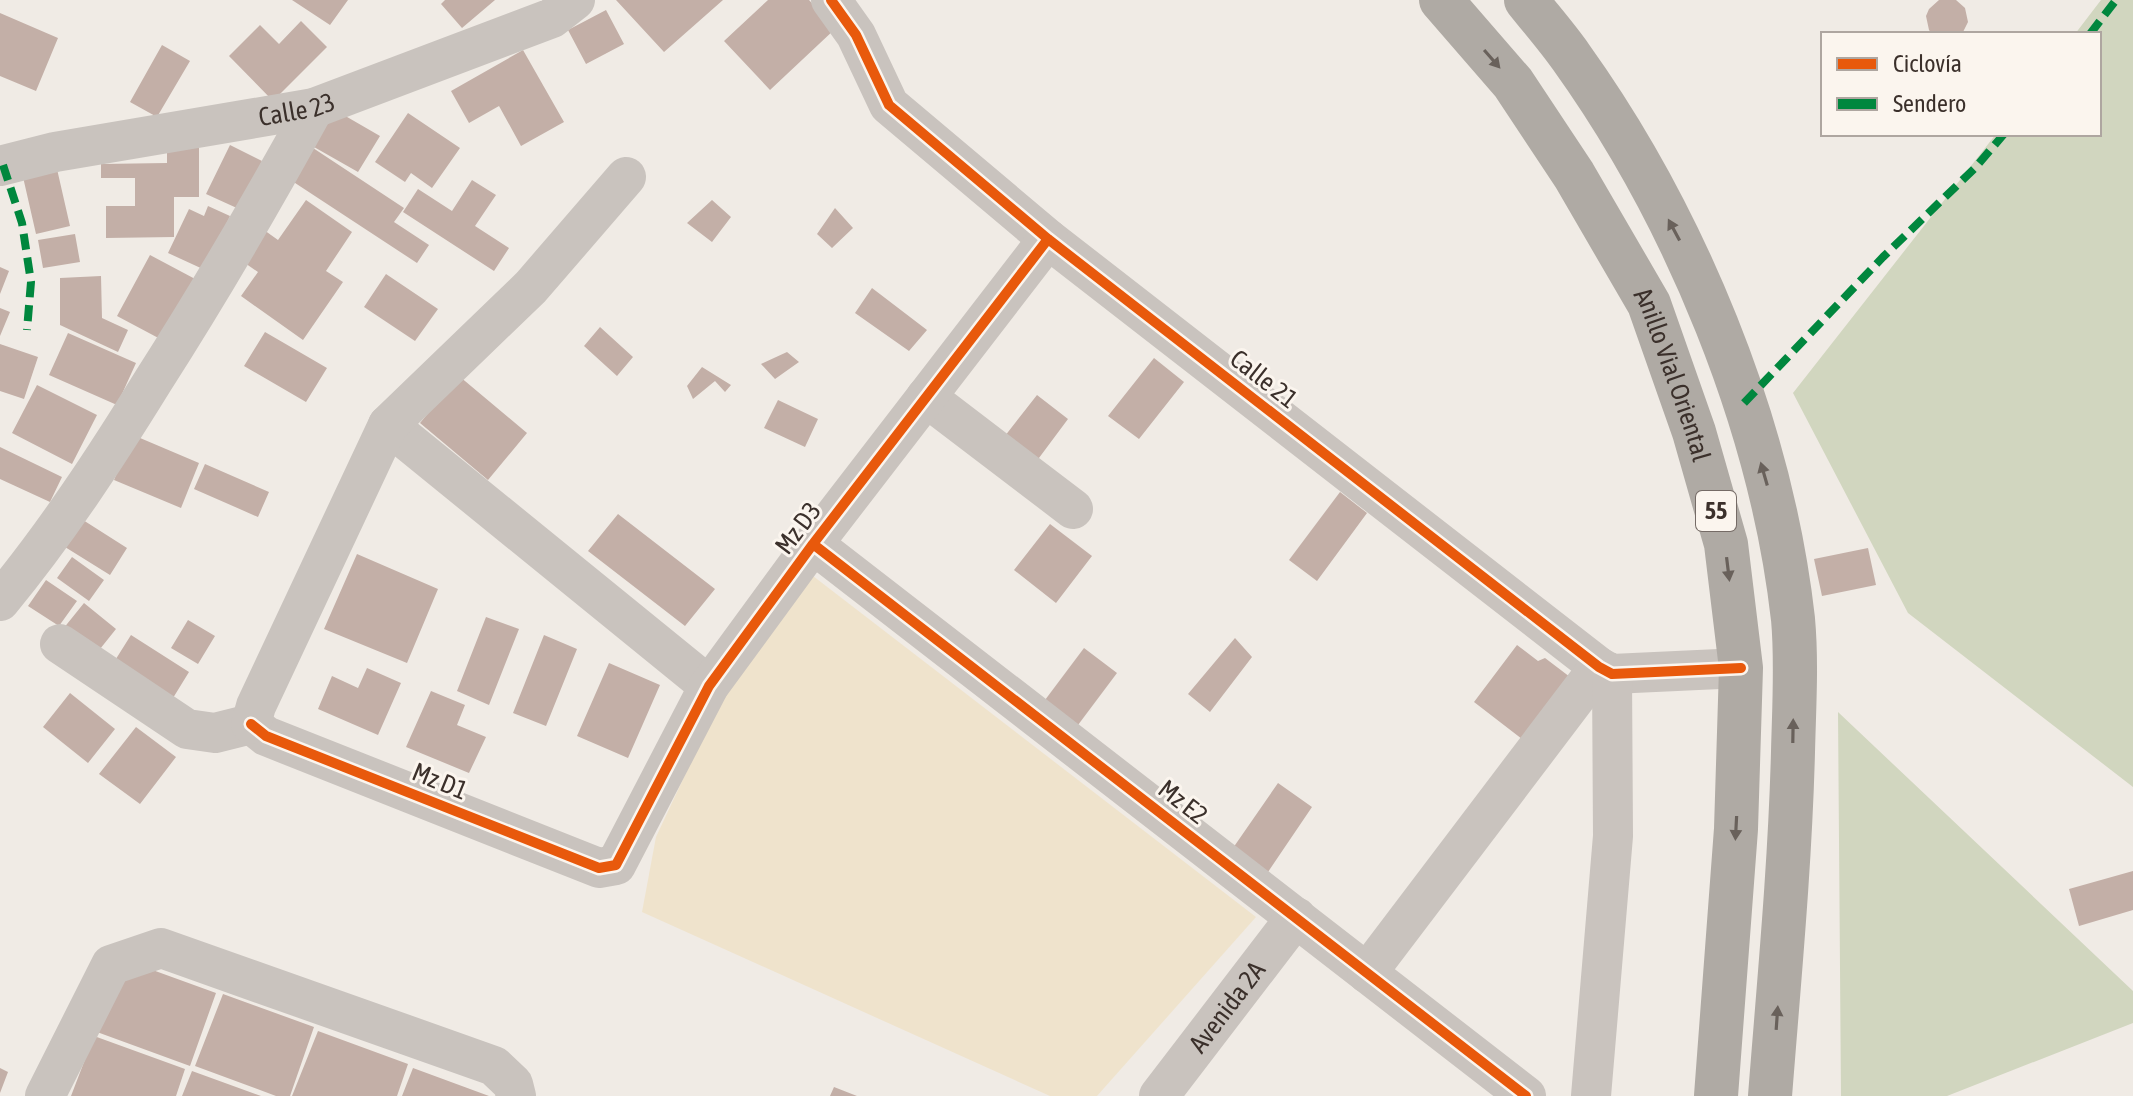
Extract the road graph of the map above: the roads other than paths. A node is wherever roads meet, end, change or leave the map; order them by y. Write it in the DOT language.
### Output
graph roads {
  1 [pos="575,0"];
  2 [pos="831,0"];
  3 [pos="1441,0"];
  4 [pos="1526,0"];
  5 [pos="314,108"];
  6 [pos="0,166"];
  7 [pos="626,177"];
  8 [pos="1048,239"];
  9 [pos="926,397"];
  10 [pos="388,425"];
  11 [pos="1073,509"];
  12 [pos="813,544"];
  13 [pos="0,601"];
  14 [pos="60,644"];
  15 [pos="1741,668"];
  16 [pos="1605,671"];
  17 [pos="709,686"];
  18 [pos="251,724"];
  19 [pos="616,865"];
  20 [pos="1296,917"];
  21 [pos="1367,973"];
  22 [pos="45,1096"];
  23 [pos="516,1096"];
  24 [pos="1159,1096"];
  25 [pos="1526,1096"];
  26 [pos="1591,1096"];
  27 [pos="1716,1096"];
  28 [pos="1770,1096"];
  1 -- 5 [label="street, Calle 23"];
  2 -- 8 [label="street, Calle 21"];
  3 -- 15 [label="highway, Anillo Vial Oriental / 55, one-way"];
  28 -- 4 [label="highway, 55, one-way"];
  5 -- 6 [label="street, Calle 23"];
  5 -- 13 [label="street"];
  7 -- 10 [label="street"];
  8 -- 9 [label="street, Mz D3"];
  8 -- 16 [label="street, Calle 21"];
  9 -- 11 [label="street"];
  9 -- 12 [label="street, Mz D3"];
  10 -- 17 [label="street"];
  10 -- 18 [label="street"];
  12 -- 17 [label="street, Mz D3"];
  12 -- 20 [label="street, Mz E2"];
  14 -- 18 [label="street"];
  15 -- 16 [label="street"];
  15 -- 27 [label="highway, Anillo Vial Oriental / 55, one-way"];
  16 -- 21 [label="street"];
  16 -- 26 [label="street"];
  17 -- 19 [label="street, Mz D3"];
  18 -- 19 [label="street, Mz D1"];
  20 -- 21 [label="street, Mz E2"];
  20 -- 24 [label="street, Avenida 2A"];
  21 -- 25 [label="street, Mz E2"];
  22 -- 23 [label="street"];
}
